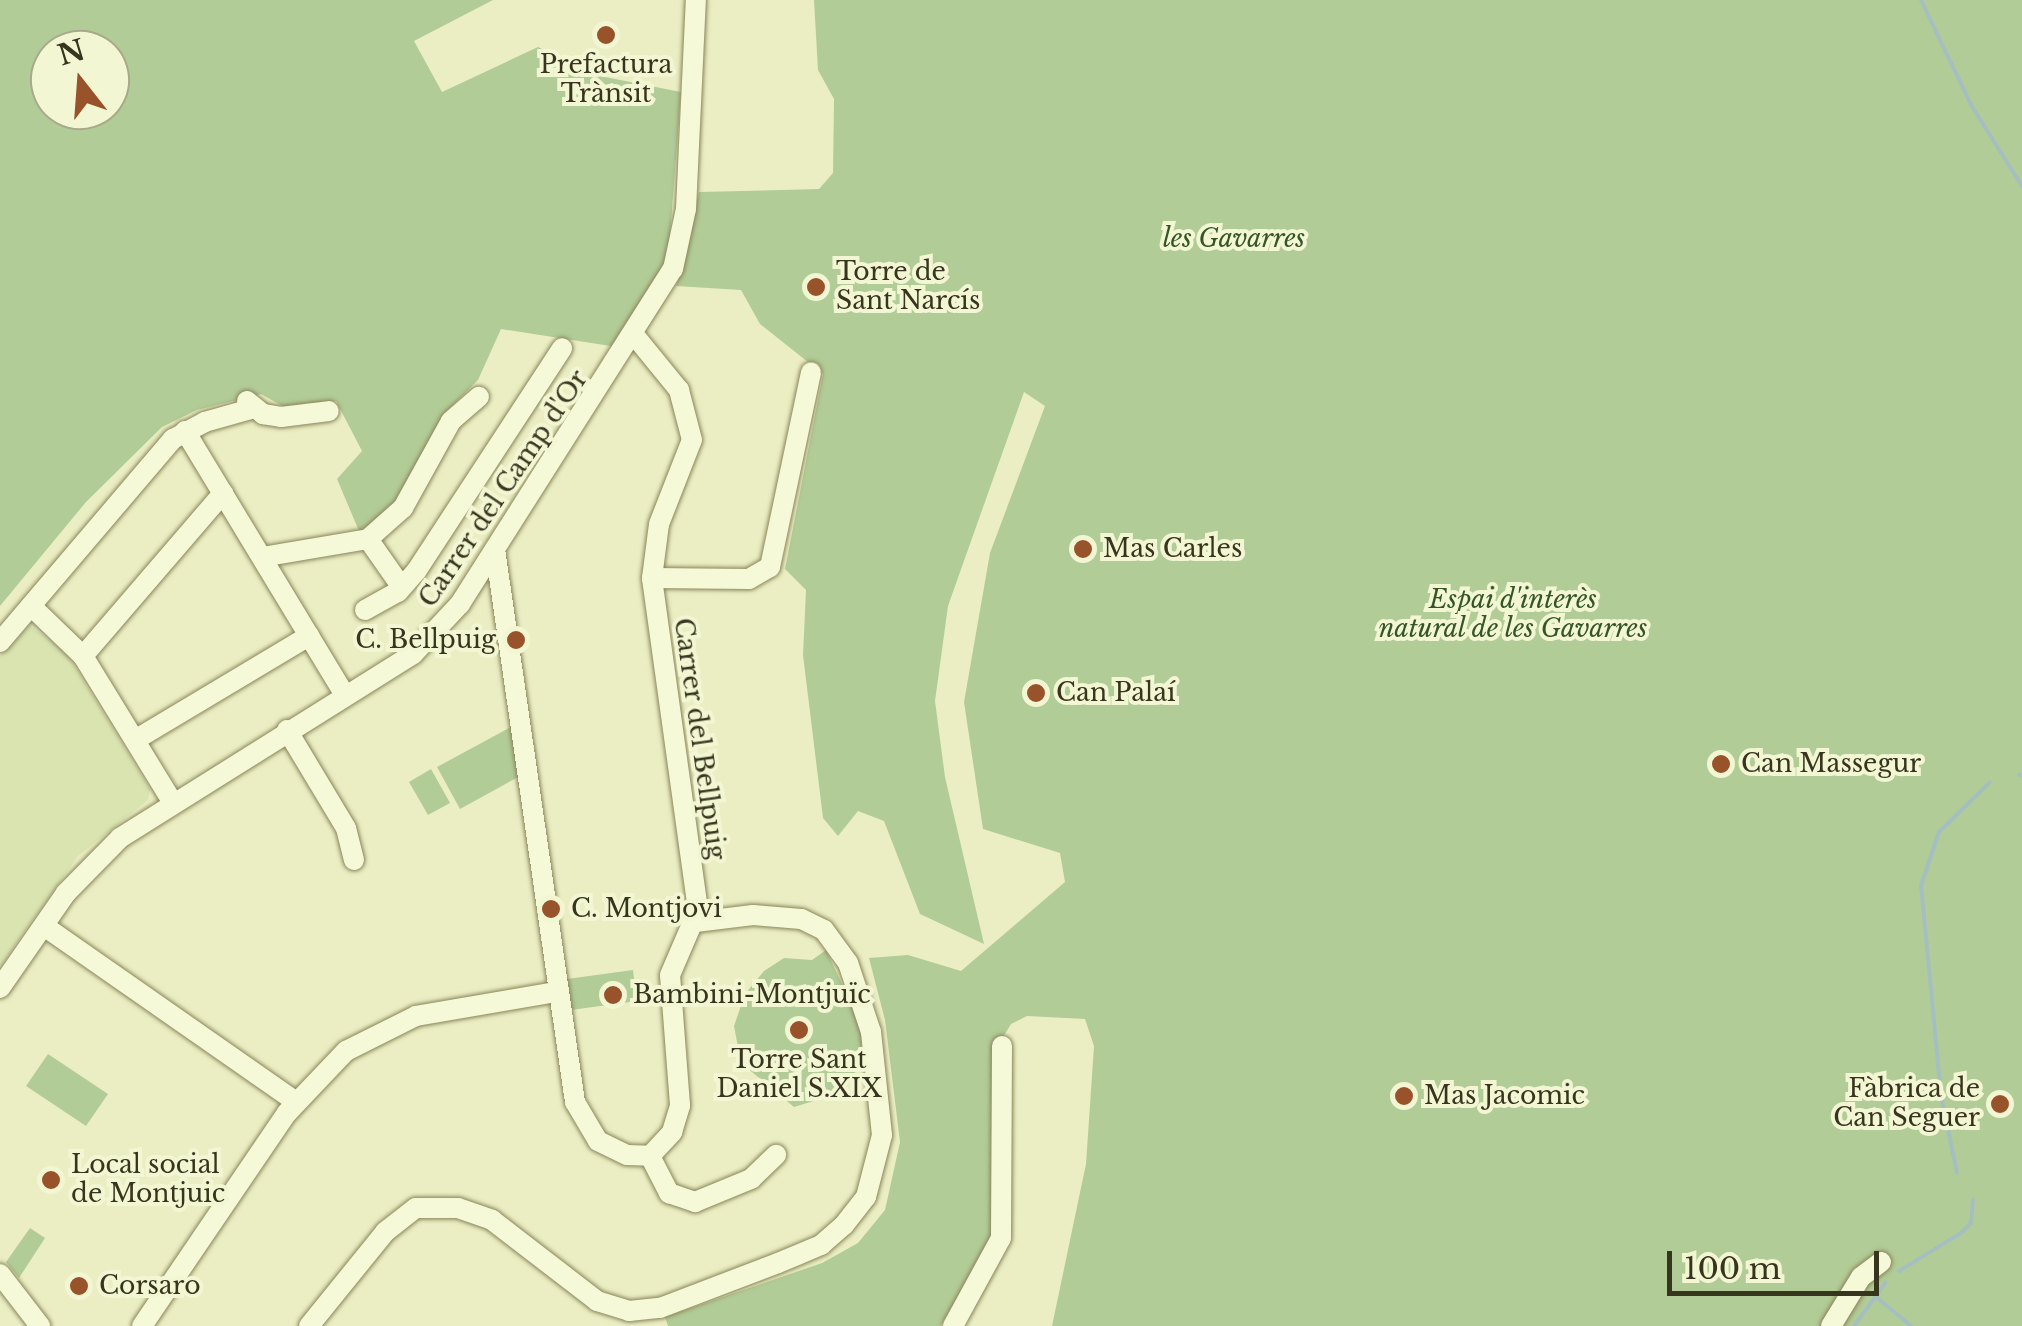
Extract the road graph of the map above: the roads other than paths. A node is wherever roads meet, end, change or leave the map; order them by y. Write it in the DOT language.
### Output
graph roads {
  1 [pos="696,0"];
  2 [pos="635,336"];
  3 [pos="562,348"];
  4 [pos="810,372"];
  5 [pos="479,398"];
  6 [pos="329,412"];
  7 [pos="185,430"];
  8 [pos="223,493"];
  9 [pos="368,539"];
  10 [pos="495,549"];
  11 [pos="262,557"];
  12 [pos="652,578"];
  13 [pos="400,586"];
  14 [pos="31,606"];
  15 [pos="365,610"];
  16 [pos="309,636"];
  17 [pos="0,642"];
  18 [pos="84,656"];
  19 [pos="346,695"];
  20 [pos="288,730"];
  21 [pos="135,740"];
  22 [pos="172,801"];
  23 [pos="354,860"];
  24 [pos="696,922"];
  25 [pos="44,926"];
  26 [pos="0,988"];
  27 [pos="557,992"];
  28 [pos="1002,1046"];
  29 [pos="296,1102"];
  30 [pos="776,1154"];
  31 [pos="650,1156"];
  32 [pos="1881,1262"];
  33 [pos="0,1274"];
  34 [pos="330,1317"];
  35 [pos="40,1326"];
  36 [pos="142,1326"];
  37 [pos="309,1326"];
  38 [pos="953,1326"];
  39 [pos="1831,1326"];
  1 -- 2 [label="street, Carrer del Camp d'Or"];
  2 -- 10 [label="street, Carrer del Camp d'Or"];
  2 -- 12 [label="street, Carrer del Bellpuig"];
  3 -- 13 [label="street"];
  4 -- 12 [label="street"];
  5 -- 9 [label="street"];
  6 -- 7 [label="street"];
  7 -- 8 [label="street"];
  7 -- 14 [label="street"];
  8 -- 11 [label="street"];
  8 -- 18 [label="street"];
  9 -- 11 [label="street"];
  9 -- 13 [label="street"];
  10 -- 19 [label="street, Carrer del Camp d'Or"];
  10 -- 27 [label="street"];
  11 -- 16 [label="street"];
  12 -- 24 [label="street, Carrer del Bellpuig"];
  13 -- 15 [label="street"];
  14 -- 17 [label="street"];
  14 -- 18 [label="street"];
  16 -- 19 [label="street"];
  16 -- 21 [label="street"];
  18 -- 21 [label="street"];
  19 -- 20 [label="street, Carrer del Camp d'Or"];
  20 -- 22 [label="street, Carrer del Camp d'Or"];
  20 -- 23 [label="street"];
  21 -- 22 [label="street"];
  22 -- 25 [label="street, Carrer del Camp d'Or"];
  24 -- 31 [label="street"];
  24 -- 34 [label="street"];
  25 -- 26 [label="street, Carrer del Camp d'Or"];
  25 -- 29 [label="street"];
  27 -- 29 [label="street"];
  27 -- 31 [label="street"];
  28 -- 38 [label="street"];
  29 -- 36 [label="street"];
  30 -- 31 [label="street"];
  32 -- 39 [label="street"];
  33 -- 35 [label="street"];
  34 -- 37 [label="street"];
}
